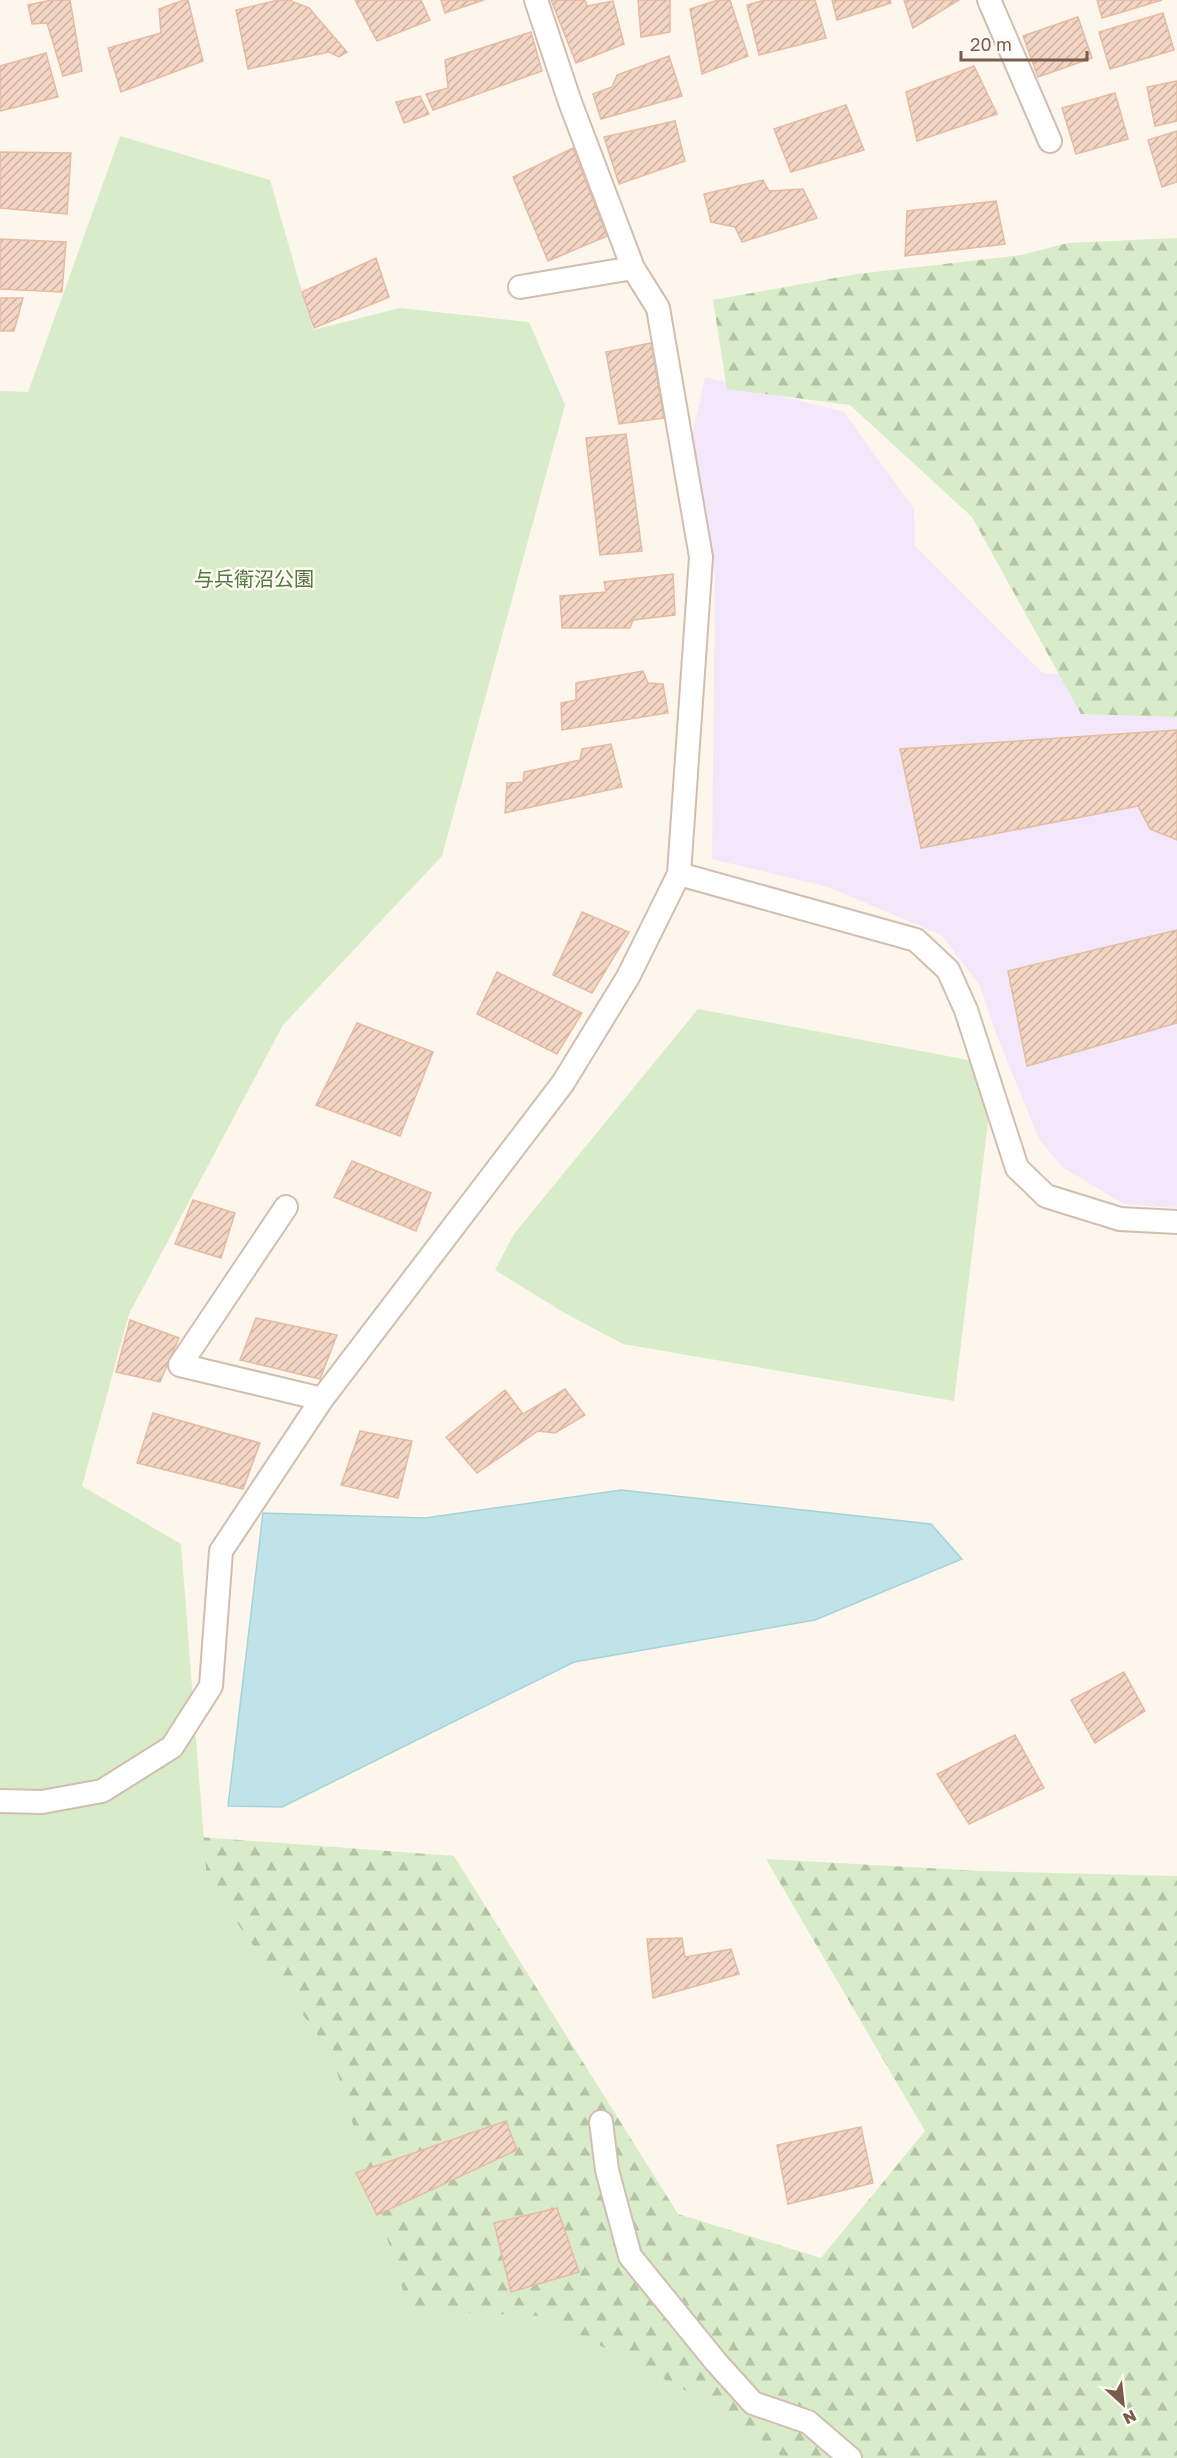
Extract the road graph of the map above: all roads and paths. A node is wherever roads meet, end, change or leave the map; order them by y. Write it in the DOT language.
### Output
graph roads {
  1 [pos="536,0"];
  2 [pos="989,0"];
  3 [pos="1050,141"];
  4 [pos="633,268"];
  5 [pos="520,287"];
  6 [pos="679,874"];
  7 [pos="286,1207"];
  8 [pos="1177,1222"];
  9 [pos="322,1399"];
  10 [pos="0,1802"];
  11 [pos="601,2122"];
  12 [pos="850,2458"];
  1 -- 4 [label="lane"];
  2 -- 3 [label="lane"];
  4 -- 5 [label="lane"];
  4 -- 6 [label="lane"];
  6 -- 8 [label="lane"];
  6 -- 9 [label="lane"];
  7 -- 9 [label="lane"];
  9 -- 10 [label="lane"];
  11 -- 12 [label="lane"];
}
